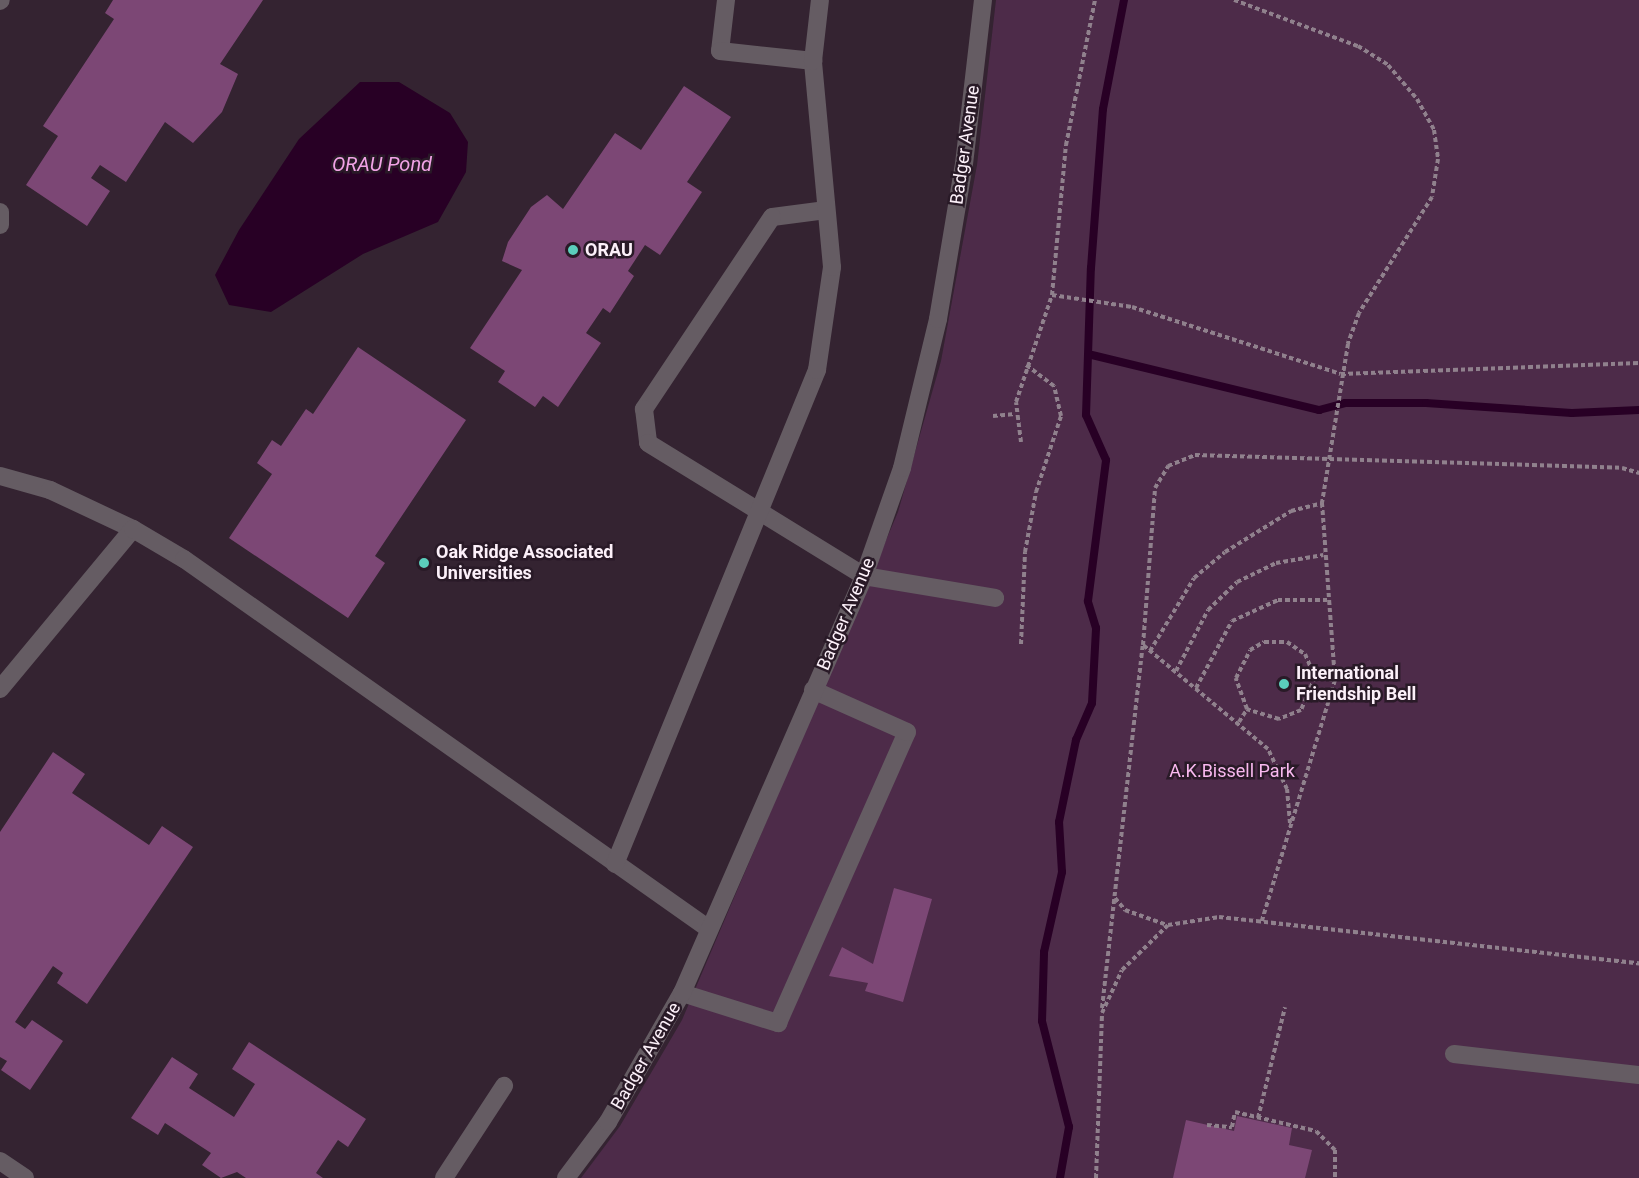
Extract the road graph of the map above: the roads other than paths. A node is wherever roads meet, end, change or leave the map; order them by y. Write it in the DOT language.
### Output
graph roads {
  1 [pos="726,0"];
  2 [pos="820,0"];
  3 [pos="983,0"];
  4 [pos="813,61"];
  5 [pos="826,210"];
  6 [pos="0,212"];
  7 [pos="0,225"];
  8 [pos="0,476"];
  9 [pos="761,515"];
  10 [pos="133,530"];
  11 [pos="864,576"];
  12 [pos="995,598"];
  13 [pos="0,689"];
  14 [pos="813,690"];
  15 [pos="615,864"];
  16 [pos="709,929"];
  17 [pos="682,993"];
  18 [pos="1454,1054"];
  19 [pos="1639,1075"];
  20 [pos="504,1086"];
  21 [pos="0,1161"];
  22 [pos="25,1178"];
  23 [pos="444,1178"];
  24 [pos="566,1178"];
  1 -- 4 [label="street"];
  2 -- 4 [label="street"];
  3 -- 11 [label="street, Badger Avenue"];
  4 -- 5 [label="street"];
  5 -- 9 [label="street"];
  5 -- 9 [label="street"];
  6 -- 7 [label="street"];
  8 -- 10 [label="street"];
  9 -- 11 [label="street"];
  9 -- 15 [label="street"];
  10 -- 13 [label="street"];
  10 -- 15 [label="street"];
  11 -- 12 [label="street"];
  11 -- 14 [label="street, Badger Avenue"];
  14 -- 16 [label="street, Badger Avenue"];
  14 -- 17 [label="street"];
  15 -- 16 [label="street"];
  16 -- 17 [label="street, Badger Avenue"];
  17 -- 24 [label="street, Badger Avenue"];
  18 -- 19 [label="street"];
  20 -- 23 [label="street"];
  21 -- 22 [label="street"];
}
